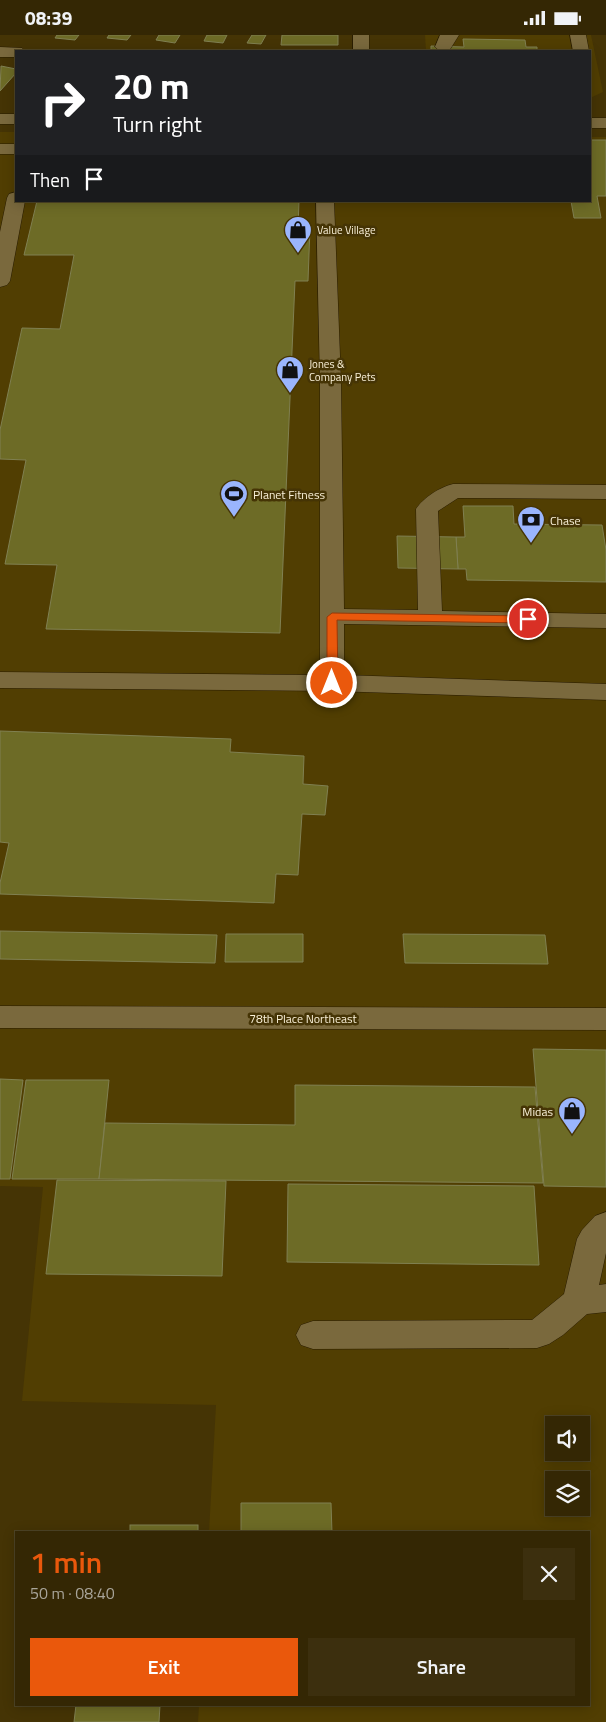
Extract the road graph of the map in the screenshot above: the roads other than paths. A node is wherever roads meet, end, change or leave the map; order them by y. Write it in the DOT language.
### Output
graph roads {
  1 [pos="361,35"];
  2 [pos="578,35"];
  3 [pos="361,50"];
  4 [pos="582,50"];
  5 [pos="0,51"];
  6 [pos="15,52"];
  7 [pos="0,119"];
  8 [pos="15,119"];
  9 [pos="591,123"];
  10 [pos="606,123"];
  11 [pos="0,149"];
  12 [pos="15,149"];
  13 [pos="15,202"];
  14 [pos="325,202"];
  15 [pos="0,281"];
  16 [pos="606,492"];
  17 [pos="332,617"];
  18 [pos="430,618"];
  19 [pos="606,621"];
  20 [pos="0,680"];
  21 [pos="332,683"];
  22 [pos="606,692"];
  23 [pos="0,1017"];
  24 [pos="606,1019"];
  25 [pos="606,1225"];
  26 [pos="592,1300"];
  27 [pos="313,1335"];
  1 -- 3 [label="street"];
  2 -- 4 [label="street"];
  5 -- 6 [label="street"];
  7 -- 8 [label="street"];
  9 -- 10 [label="street"];
  11 -- 12 [label="street"];
  13 -- 15 [label="street"];
  14 -- 17 [label="street"];
  16 -- 18 [label="street"];
  17 -- 18 [label="street"];
  17 -- 21 [label="street"];
  18 -- 19 [label="street"];
  20 -- 21 [label="street"];
  21 -- 22 [label="street"];
  23 -- 24 [label="street, 78th Place Northeast"];
  25 -- 26 [label="street"];
  26 -- 27 [label="street"];
}
